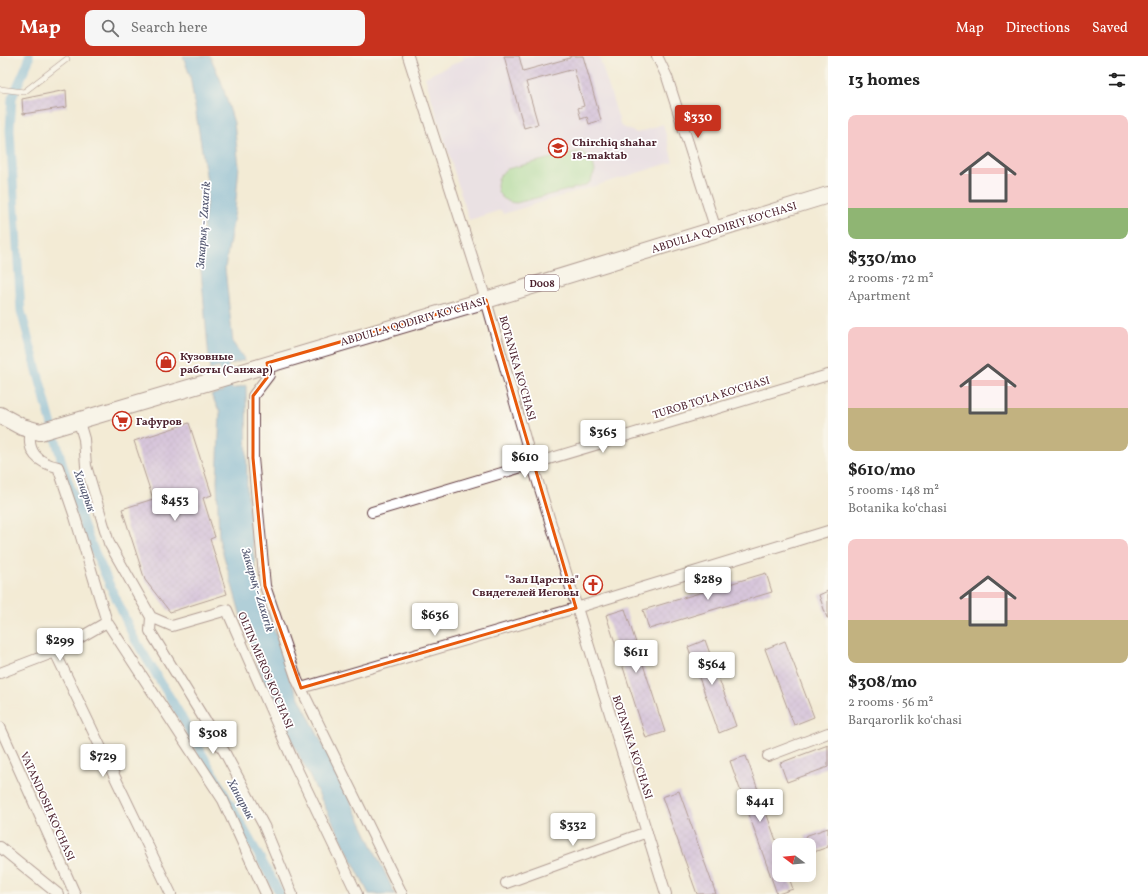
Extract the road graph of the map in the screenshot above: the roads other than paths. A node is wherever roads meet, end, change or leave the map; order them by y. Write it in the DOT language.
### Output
graph roads {
  1 [pos="408,56"];
  2 [pos="657,56"];
  3 [pos="67,59"];
  4 [pos="2,89"];
  5 [pos="828,195"];
  6 [pos="716,230"];
  7 [pos="486,300"];
  8 [pos="261,365"];
  9 [pos="828,375"];
  10 [pos="0,416"];
  11 [pos="79,422"];
  12 [pos="35,431"];
  13 [pos="532,463"];
  14 [pos="372,512"];
  15 [pos="828,531"];
  16 [pos="576,608"];
  17 [pos="151,617"];
  18 [pos="107,622"];
  19 [pos="55,652"];
  20 [pos="1,670"];
  21 [pos="301,688"];
  22 [pos="0,728"];
  23 [pos="828,733"];
  24 [pos="768,756"];
  25 [pos="647,832"];
  26 [pos="0,847"];
  27 [pos="506,883"];
  28 [pos="58,894"];
  29 [pos="75,894"];
  30 [pos="171,894"];
  31 [pos="266,894"];
  32 [pos="292,894"];
  33 [pos="357,894"];
  34 [pos="402,894"];
  35 [pos="666,894"];
  1 -- 7 [label="street, BOTANIKA KO‘CHASI"];
  2 -- 6 [label="street"];
  3 -- 4 [label="lane"];
  5 -- 6 [label="main road, ABDULLA QODIRIY KO‘CHASI / D008"];
  6 -- 7 [label="main road, ABDULLA QODIRIY KO‘CHASI / D008"];
  7 -- 8 [label="main road, ABDULLA QODIRIY KO‘CHASI / D008"];
  7 -- 13 [label="street, BOTANIKA KO‘CHASI"];
  8 -- 11 [label="main road, ABDULLA QODIRIY KO‘CHASI / D008"];
  8 -- 21 [label="street"];
  9 -- 13 [label="street, TUROB TO‘LA KO‘CHASI"];
  10 -- 12 [label="main road"];
  11 -- 12 [label="main road, ABDULLA QODIRIY KO‘CHASI / D008"];
  11 -- 17 [label="street"];
  12 -- 18 [label="street"];
  13 -- 14 [label="street, TUROB TO‘LA KO‘CHASI"];
  13 -- 16 [label="street, BOTANIKA KO‘CHASI"];
  15 -- 16 [label="street"];
  16 -- 21 [label="street"];
  16 -- 25 [label="street, BOTANIKA KO‘CHASI"];
  17 -- 32 [label="street"];
  17 -- 33 [label="street, OLTIN MEROS KO‘CHASI"];
  18 -- 19 [label="street"];
  18 -- 31 [label="street"];
  19 -- 20 [label="street"];
  19 -- 30 [label="street"];
  21 -- 34 [label="street"];
  22 -- 29 [label="street, VATANDOSH KO‘CHASI"];
  23 -- 24 [label="street"];
  25 -- 27 [label="street"];
  25 -- 35 [label="street, BOTANIKA KO‘CHASI"];
  26 -- 28 [label="street"];
}
